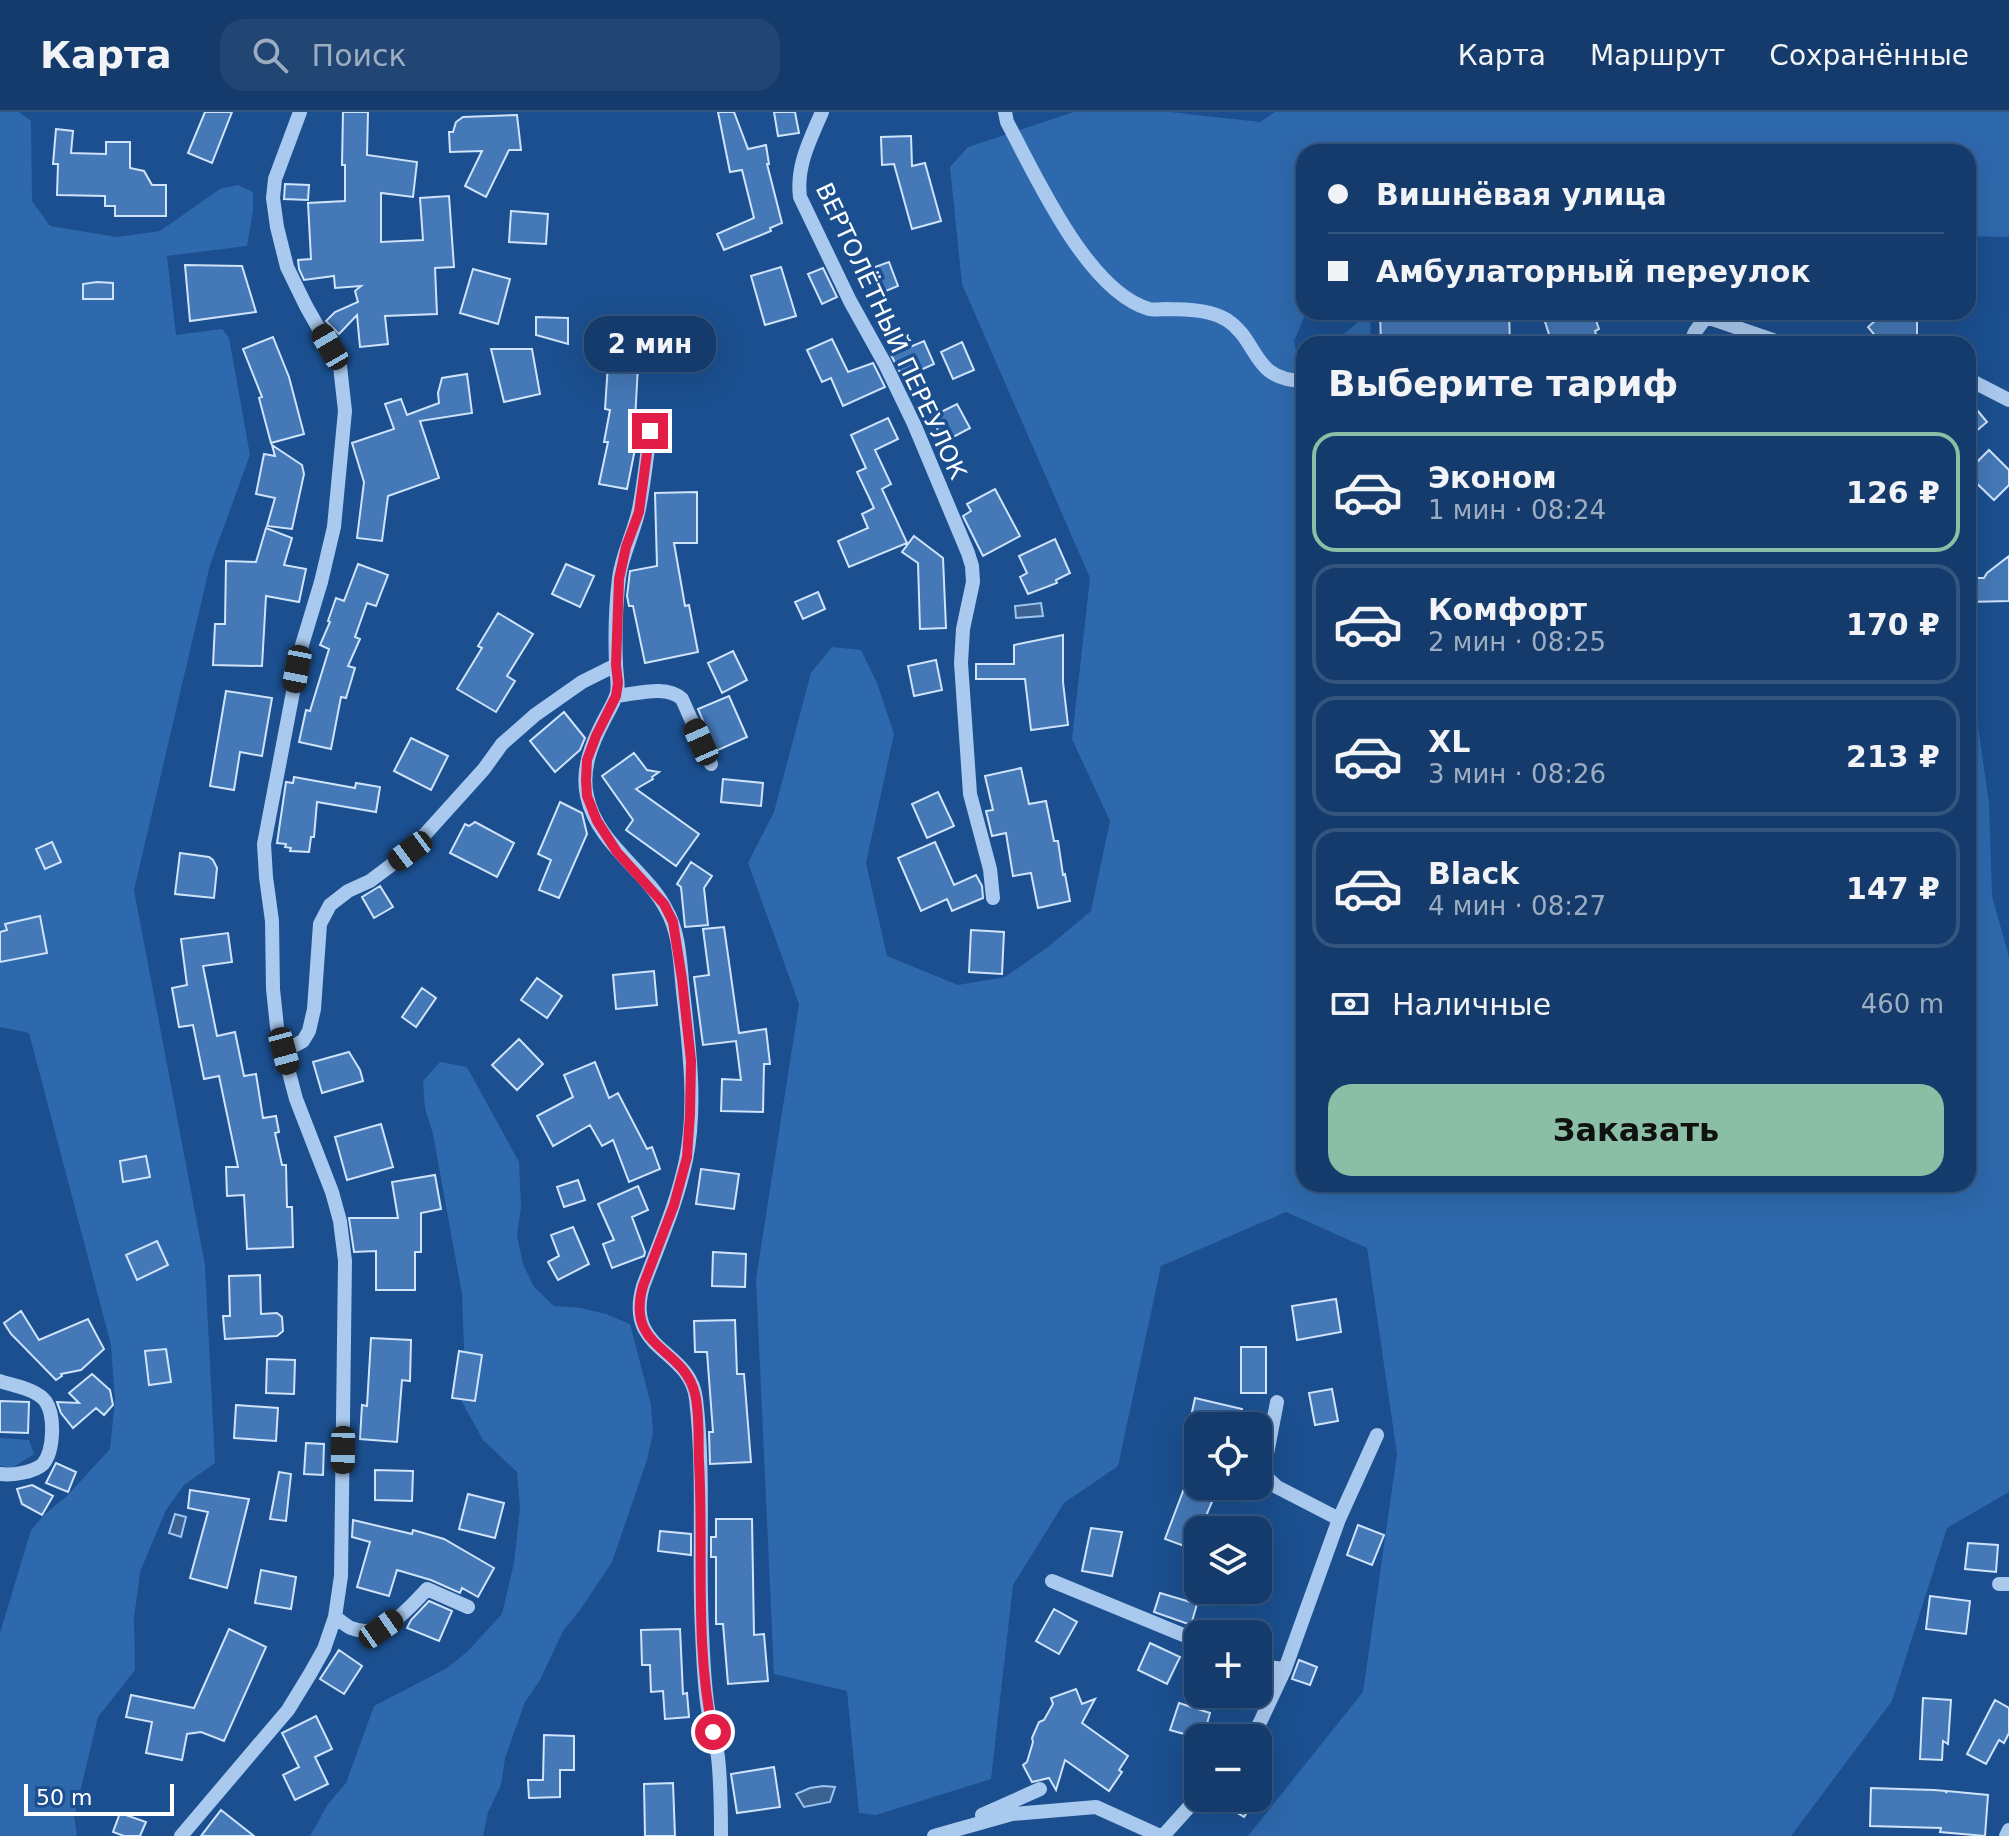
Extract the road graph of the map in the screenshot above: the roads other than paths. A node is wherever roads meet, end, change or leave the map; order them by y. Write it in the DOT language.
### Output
graph roads {
  1 [pos="300,112"];
  2 [pos="822,112"];
  3 [pos="1005,112"];
  4 [pos="1715,320"];
  5 [pos="1762,336"];
  6 [pos="1296,381"];
  7 [pos="1976,383"];
  8 [pos="2009,399"];
  9 [pos="650,431"];
  10 [pos="616,665"];
  11 [pos="616,696"];
  12 [pos="711,764"];
  13 [pos="993,898"];
  14 [pos="284,1051"];
  15 [pos="0,1381"];
  16 [pos="1277,1402"];
  17 [pos="1377,1435"];
  18 [pos="0,1474"];
  19 [pos="1339,1519"];
  20 [pos="1052,1581"];
  21 [pos="468,1607"];
  22 [pos="335,1617"];
  23 [pos="1184,1635"];
  24 [pos="1272,1668"];
  25 [pos="1285,1669"];
  26 [pos="1259,1724"];
  27 [pos="1040,1789"];
  28 [pos="1184,1812"];
  29 [pos="2009,1830"];
  30 [pos="936,1835"];
  31 [pos="181,1836"];
  32 [pos="721,1836"];
  33 [pos="1162,1836"];
  34 [pos="2006,1836"];
  1 -- 14 [label="street"];
  2 -- 13 [label="street, ВЕРТОЛЁТНЫЙ ПЕРЕУЛОК"];
  3 -- 6 [label="street"];
  4 -- 5 [label="street"];
  7 -- 8 [label="street"];
  9 -- 10 [label="street"];
  10 -- 11 [label="street"];
  10 -- 14 [label="street"];
  11 -- 12 [label="street"];
  11 -- 32 [label="street"];
  14 -- 22 [label="street"];
  15 -- 18 [label="street"];
  16 -- 19 [label="street"];
  17 -- 19 [label="street"];
  19 -- 25 [label="street"];
  20 -- 23 [label="street"];
  21 -- 22 [label="street"];
  22 -- 31 [label="street"];
  24 -- 25 [label="street"];
  25 -- 26 [label="street"];
  27 -- 30 [label="street"];
  28 -- 33 [label="street"];
  29 -- 34 [label="street"];
  30 -- 33 [label="street"];
}
